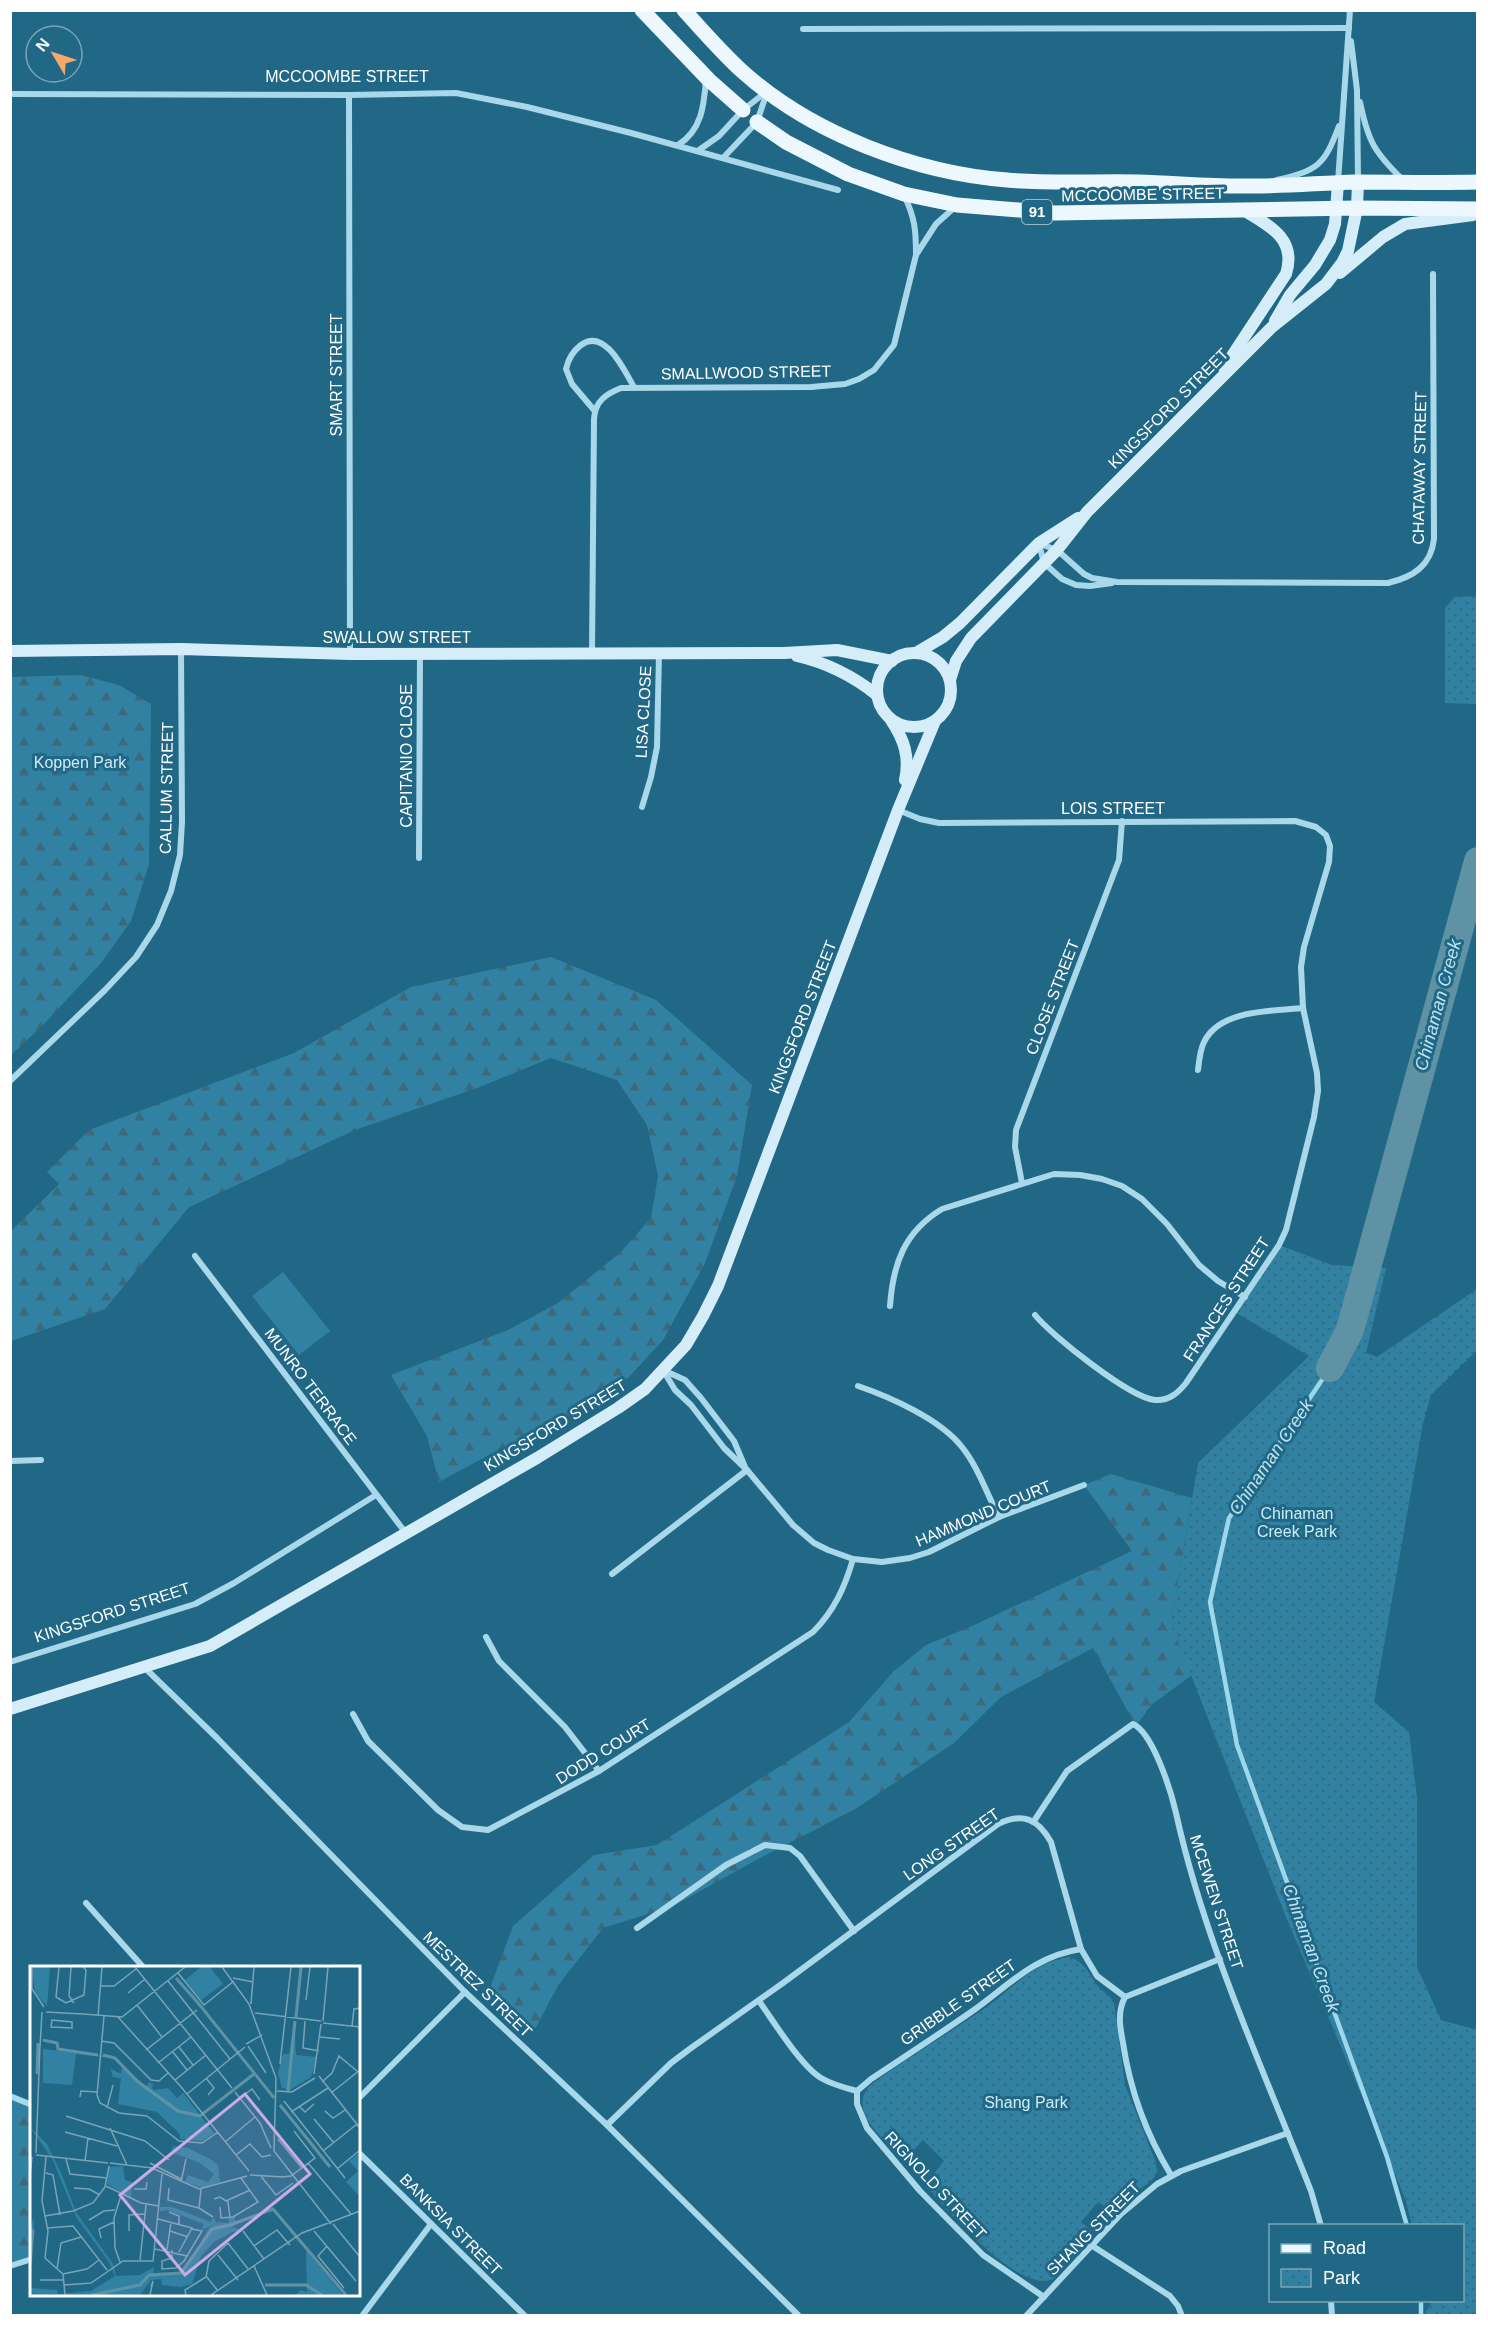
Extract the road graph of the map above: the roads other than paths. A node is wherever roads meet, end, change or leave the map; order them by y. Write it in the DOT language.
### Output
graph roads {
  1 [pos="642,10"];
  2 [pos="684,10"];
  3 [pos="1350,10"];
  4 [pos="1349,28"];
  5 [pos="803,29"];
  6 [pos="706,77"];
  7 [pos="1357,90"];
  8 [pos="767,92"];
  9 [pos="10,94"];
  10 [pos="349,95"];
  11 [pos="743,110"];
  12 [pos="1341,121"];
  13 [pos="756,122"];
  14 [pos="678,145"];
  15 [pos="699,150"];
  16 [pos="724,157"];
  17 [pos="1358,182"];
  18 [pos="1478,182"];
  19 [pos="1338,183"];
  20 [pos="1407,183"];
  21 [pos="1250,186"];
  22 [pos="838,190"];
  23 [pos="904,194"];
  24 [pos="957,205"];
  25 [pos="1357,208"];
  26 [pos="1337,209"];
  27 [pos="1478,209"];
  28 [pos="1245,211"];
  29 [pos="1478,214"];
  30 [pos="916,255"];
  31 [pos="1433,274"];
  32 [pos="1326,284"];
  33 [pos="1272,327"];
  34 [pos="634,387"];
  35 [pos="1208,391"];
  36 [pos="594,410"];
  37 [pos="1087,512"];
  38 [pos="1039,543"];
  39 [pos="1057,550"];
  40 [pos="1044,563"];
  41 [pos="1117,582"];
  42 [pos="181,649"];
  43 [pos="10,651"];
  44 [pos="659,653"];
  45 [pos="784,653"];
  46 [pos="916,653"];
  47 [pos="350,654"];
  48 [pos="592,654"];
  49 [pos="420,655"];
  50 [pos="892,661"];
  51 [pos="950,680"];
  52 [pos="877,695"];
  53 [pos="889,717"];
  54 [pos="935,721"];
  55 [pos="642,807"];
  56 [pos="898,810"];
  57 [pos="1122,821"];
  58 [pos="1326,835"];
  59 [pos="419,858"];
  60 [pos="1303,1008"];
  61 [pos="1198,1070"];
  62 [pos="10,1081"];
  63 [pos="1022,1183"];
  64 [pos="195,1256"];
  65 [pos="1245,1297"];
  66 [pos="890,1306"];
  67 [pos="1035,1315"];
  68 [pos="663,1370"];
  69 [pos="858,1386"];
  70 [pos="41,1460"];
  71 [pos="10,1461"];
  72 [pos="747,1470"];
  73 [pos="1084,1485"];
  74 [pos="376,1495"];
  75 [pos="999,1517"];
  76 [pos="405,1532"];
  77 [pos="853,1559"];
  78 [pos="612,1574"];
  79 [pos="486,1637"];
  80 [pos="10,1662"];
  81 [pos="144,1666"];
  82 [pos="10,1709"];
  83 [pos="353,1714"];
  84 [pos="599,1771"];
  85 [pos="1034,1821"];
  86 [pos="86,1903"];
  87 [pos="636,1928"];
  88 [pos="854,1931"];
  89 [pos="1081,1949"];
  90 [pos="1220,1959"];
  91 [pos="142,1966"];
  92 [pos="465,1992"];
  93 [pos="1125,1997"];
  94 [pos="759,2001"];
  95 [pos="857,2091"];
  96 [pos="10,2096"];
  97 [pos="360,2097"];
  98 [pos="30,2104"];
  99 [pos="607,2125"];
  100 [pos="1288,2133"];
  101 [pos="360,2154"];
  102 [pos="1171,2175"];
  103 [pos="431,2224"];
  104 [pos="1320,2224"];
  105 [pos="1091,2245"];
  106 [pos="30,2260"];
  107 [pos="10,2266"];
  108 [pos="1044,2297"];
  109 [pos="362,2316"];
  110 [pos="525,2316"];
  111 [pos="799,2316"];
  112 [pos="1026,2316"];
  113 [pos="1182,2316"];
  1 -- 6 [label="main road, 91"];
  2 -- 8 [label="main road, 91"];
  3 -- 4 [label="street"];
  4 -- 5 [label="street"];
  4 -- 7 [label="street"];
  4 -- 12 [label="street"];
  6 -- 11 [label="main road, 91"];
  6 -- 14 [label="street"];
  7 -- 17 [label="street"];
  7 -- 20 [label="street"];
  8 -- 11 [label="street"];
  8 -- 13 [label="street"];
  8 -- 21 [label="main road, MCCOOMBE STREET / 91"];
  9 -- 10 [label="street, MCCOOMBE STREET"];
  10 -- 14 [label="street, MCCOOMBE STREET"];
  10 -- 47 [label="street, SMART STREET"];
  11 -- 13 [label="street, 91"];
  11 -- 15 [label="street"];
  12 -- 19 [label="street"];
  12 -- 21 [label="street"];
  13 -- 16 [label="street"];
  13 -- 23 [label="main road, MCCOOMBE STREET / 91"];
  14 -- 15 [label="street, MCCOOMBE STREET"];
  15 -- 16 [label="street, MCCOOMBE STREET"];
  16 -- 22 [label="street, MCCOOMBE STREET"];
  17 -- 19 [label="main road, MCCOOMBE STREET / 91"];
  17 -- 20 [label="main road, MCCOOMBE STREET / 91"];
  17 -- 25 [label="street, KINGSFORD STREET"];
  18 -- 20 [label="main road, MCCOOMBE STREET / 91"];
  19 -- 21 [label="main road, MCCOOMBE STREET / 91"];
  19 -- 26 [label="street, KINGSFORD STREET"];
  23 -- 24 [label="main road, MCCOOMBE STREET / 91"];
  23 -- 30 [label="street, SMALLWOOD STREET"];
  24 -- 28 [label="main road, MCCOOMBE STREET / 91"];
  24 -- 30 [label="street, SMALLWOOD STREET"];
  25 -- 26 [label="main road, MCCOOMBE STREET / 91"];
  25 -- 27 [label="main road, MCCOOMBE STREET / 91"];
  25 -- 32 [label="street, KINGSFORD STREET"];
  26 -- 28 [label="main road, MCCOOMBE STREET / 91"];
  26 -- 33 [label="street, KINGSFORD STREET"];
  28 -- 35 [label="street"];
  29 -- 32 [label="street"];
  30 -- 34 [label="street, SMALLWOOD STREET"];
  31 -- 41 [label="street, CHATAWAY STREET"];
  32 -- 33 [label="street, KINGSFORD STREET"];
  33 -- 35 [label="street, KINGSFORD STREET"];
  34 -- 36 [label="street, SMALLWOOD STREET"];
  34 -- 36 [label="street"];
  35 -- 37 [label="street, KINGSFORD STREET"];
  36 -- 48 [label="street"];
  37 -- 38 [label="street, KINGSFORD STREET"];
  37 -- 39 [label="street, KINGSFORD STREET"];
  38 -- 39 [label="street, CHATAWAY STREET"];
  38 -- 40 [label="street"];
  38 -- 46 [label="street, KINGSFORD STREET"];
  39 -- 40 [label="street, KINGSFORD STREET"];
  39 -- 41 [label="street, CHATAWAY STREET"];
  40 -- 41 [label="street, CHATAWAY STREET"];
  40 -- 51 [label="street, KINGSFORD STREET"];
  42 -- 43 [label="street, SWALLOW STREET"];
  42 -- 47 [label="street, SWALLOW STREET"];
  42 -- 62 [label="street, CALLUM STREET"];
  44 -- 45 [label="street, SWALLOW STREET"];
  44 -- 48 [label="street, SWALLOW STREET"];
  44 -- 55 [label="street, LISA CLOSE"];
  45 -- 50 [label="street, SWALLOW STREET"];
  45 -- 52 [label="street, SWALLOW STREET"];
  46 -- 50 [label="street"];
  46 -- 51 [label="street"];
  47 -- 49 [label="street, SWALLOW STREET"];
  48 -- 49 [label="street, SWALLOW STREET"];
  49 -- 59 [label="street, CAPITANIO CLOSE"];
  50 -- 52 [label="street"];
  51 -- 54 [label="street"];
  52 -- 53 [label="street"];
  53 -- 54 [label="street"];
  53 -- 56 [label="street, KINGSFORD STREET"];
  54 -- 56 [label="street, KINGSFORD STREET"];
  56 -- 57 [label="street, LOIS STREET"];
  56 -- 68 [label="street, KINGSFORD STREET"];
  57 -- 58 [label="street, LOIS STREET"];
  57 -- 63 [label="street, CLOSE STREET"];
  58 -- 60 [label="street, FRANCES STREET"];
  60 -- 61 [label="street"];
  60 -- 65 [label="street, FRANCES STREET"];
  63 -- 65 [label="street"];
  63 -- 66 [label="street"];
  64 -- 74 [label="street, MUNRO TERRACE"];
  65 -- 67 [label="street, FRANCES STREET"];
  68 -- 72 [label="street, HAMMOND COURT"];
  68 -- 72 [label="street, HAMMOND COURT"];
  68 -- 76 [label="street, KINGSFORD STREET"];
  69 -- 75 [label="street"];
  70 -- 71 [label="street"];
  72 -- 77 [label="street, HAMMOND COURT"];
  72 -- 78 [label="street"];
  73 -- 75 [label="street, HAMMOND COURT"];
  74 -- 76 [label="street, MUNRO TERRACE"];
  74 -- 80 [label="street, KINGSFORD STREET"];
  75 -- 77 [label="street, HAMMOND COURT"];
  76 -- 81 [label="street, KINGSFORD STREET"];
  77 -- 84 [label="street, DODD COURT"];
  79 -- 84 [label="street"];
  81 -- 82 [label="street, KINGSFORD STREET"];
  81 -- 92 [label="street, MESTREZ STREET"];
  83 -- 84 [label="street, DODD COURT"];
  85 -- 88 [label="street, LONG STREET"];
  85 -- 89 [label="street"];
  85 -- 90 [label="street, MCEWEN STREET"];
  86 -- 91 [label="street"];
  87 -- 88 [label="street"];
  88 -- 94 [label="street, LONG STREET"];
  89 -- 93 [label="street"];
  89 -- 95 [label="street, GRIBBLE STREET"];
  90 -- 93 [label="street"];
  90 -- 100 [label="street, MCEWEN STREET"];
  92 -- 97 [label="street"];
  92 -- 99 [label="street, MESTREZ STREET"];
  93 -- 102 [label="street"];
  94 -- 95 [label="street"];
  94 -- 99 [label="street, LONG STREET"];
  95 -- 108 [label="street, RIGNOLD STREET"];
  96 -- 98 [label="street"];
  99 -- 111 [label="street, MESTREZ STREET"];
  100 -- 102 [label="street, SHANG STREET"];
  100 -- 104 [label="street, MCEWEN STREET"];
  101 -- 103 [label="street, BANKSIA STREET"];
  102 -- 105 [label="street, SHANG STREET"];
  103 -- 109 [label="street"];
  103 -- 110 [label="street, BANKSIA STREET"];
  105 -- 108 [label="street, SHANG STREET"];
  105 -- 113 [label="street"];
  106 -- 107 [label="street"];
  108 -- 112 [label="street, SHANG STREET"];
}
